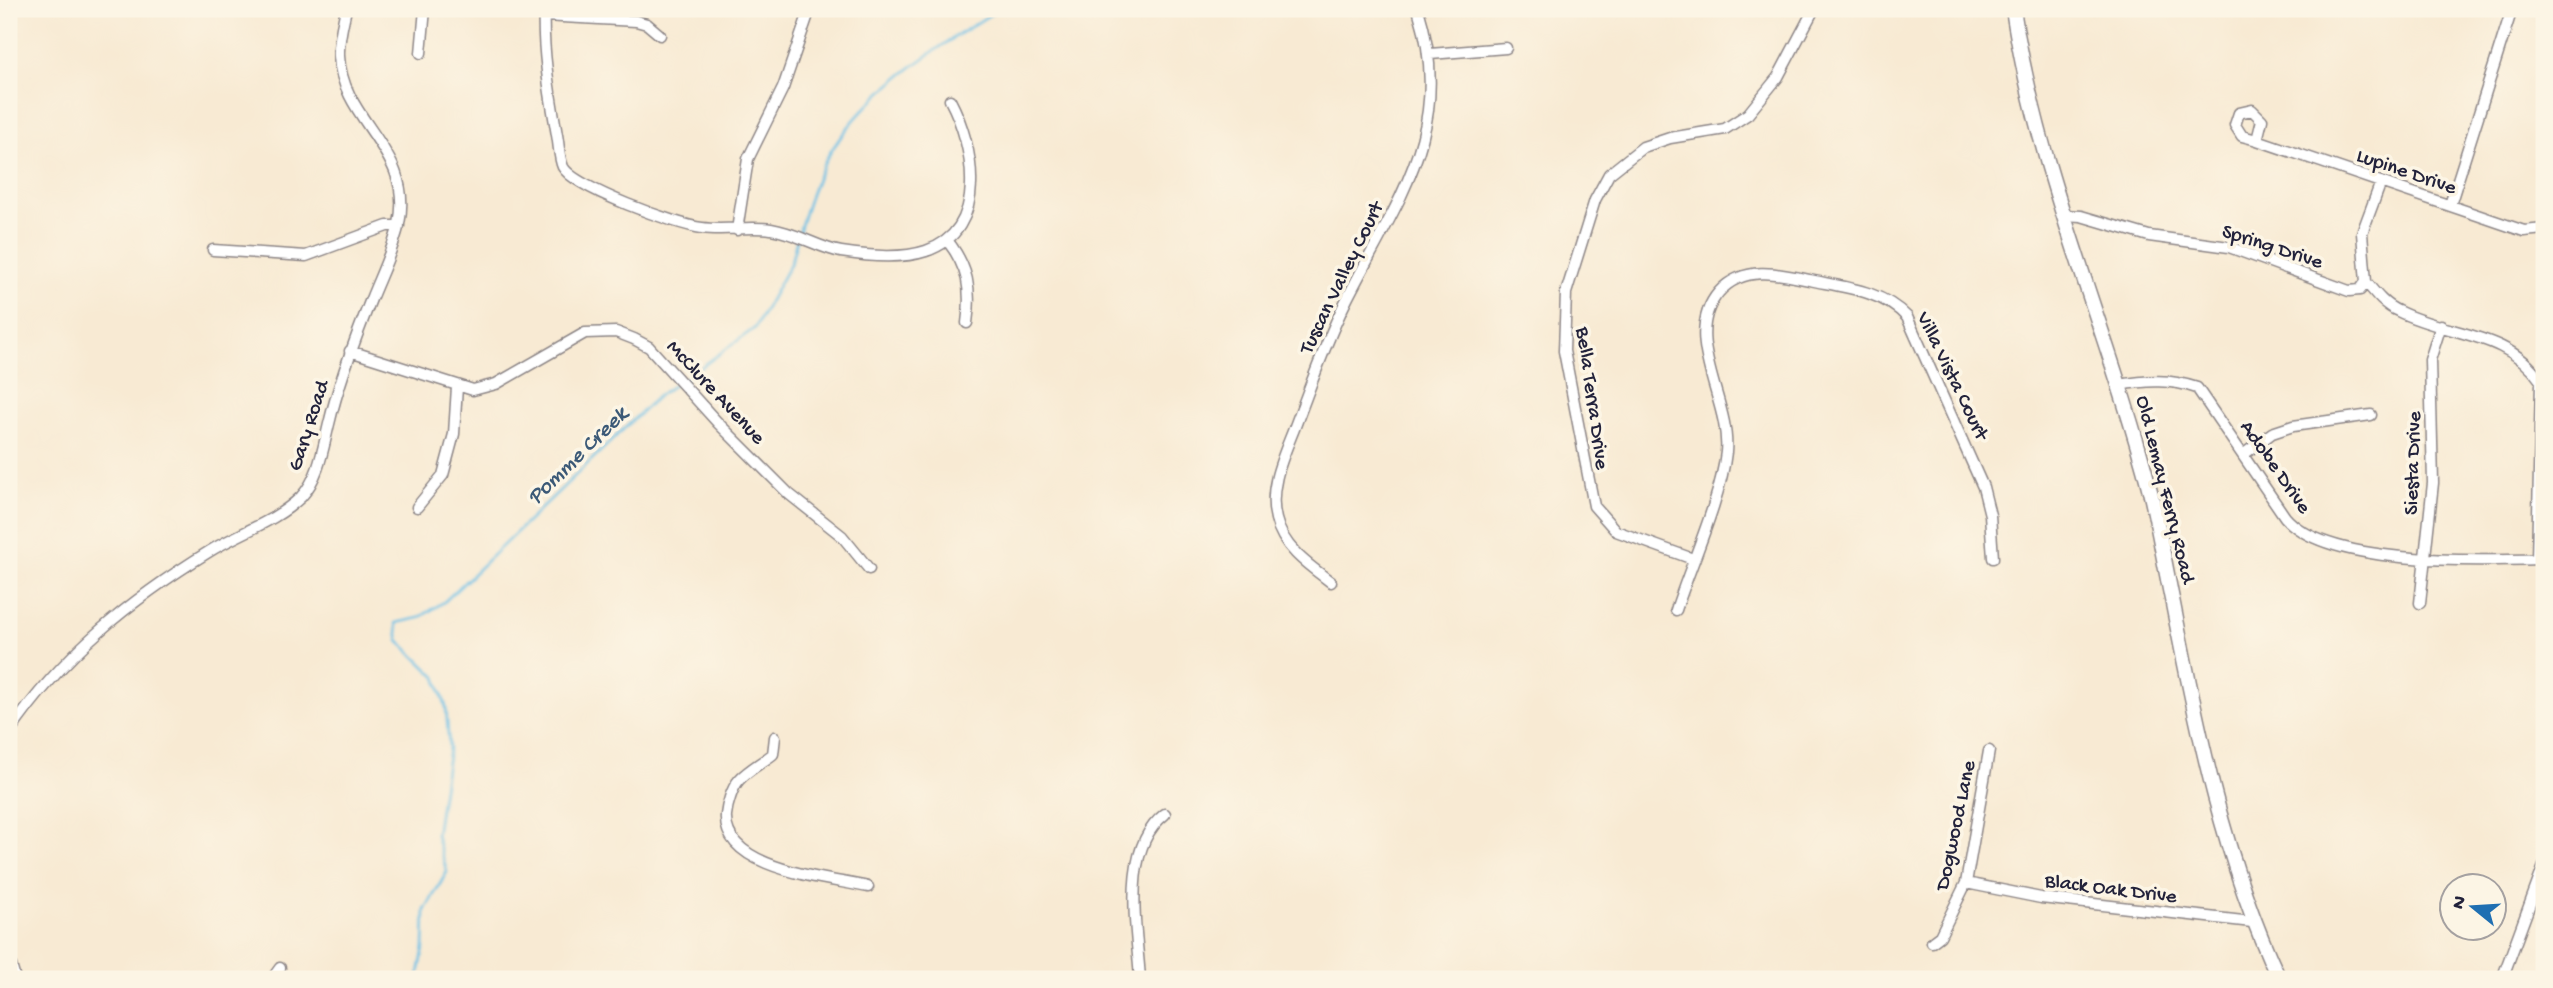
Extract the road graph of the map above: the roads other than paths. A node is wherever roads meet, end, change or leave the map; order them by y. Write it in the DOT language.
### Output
graph roads {
  1 [pos="346,9"];
  2 [pos="425,9"];
  3 [pos="810,9"];
  4 [pos="1418,9"];
  5 [pos="1814,9"];
  6 [pos="2013,9"];
  7 [pos="2512,9"];
  8 [pos="544,13"];
  9 [pos="660,35"];
  10 [pos="1506,48"];
  11 [pos="421,54"];
  12 [pos="1430,54"];
  13 [pos="950,100"];
  14 [pos="2258,140"];
  15 [pos="2381,182"];
  16 [pos="2450,205"];
  17 [pos="2063,215"];
  18 [pos="399,226"];
  19 [pos="2544,229"];
  20 [pos="737,230"];
  21 [pos="947,240"];
  22 [pos="213,250"];
  23 [pos="2366,282"];
  24 [pos="967,323"];
  25 [pos="2441,325"];
  26 [pos="351,351"];
  27 [pos="2119,385"];
  28 [pos="457,387"];
  29 [pos="2371,415"];
  30 [pos="2243,455"];
  31 [pos="417,507"];
  32 [pos="1993,558"];
  33 [pos="1693,559"];
  34 [pos="2423,559"];
  35 [pos="2541,560"];
  36 [pos="869,569"];
  37 [pos="1331,582"];
  38 [pos="2420,603"];
  39 [pos="1676,610"];
  40 [pos="9,733"];
  41 [pos="775,737"];
  42 [pos="1989,751"];
  43 [pos="1166,814"];
  44 [pos="2544,866"];
  45 [pos="1966,883"];
  46 [pos="868,887"];
  47 [pos="2532,905"];
  48 [pos="2544,909"];
  49 [pos="2252,922"];
  50 [pos="1932,942"];
  51 [pos="9,958"];
  52 [pos="280,968"];
  53 [pos="15,979"];
  54 [pos="272,979"];
  55 [pos="1140,979"];
  56 [pos="2278,979"];
  57 [pos="2502,979"];
  1 -- 18 [label="street, Gary Road"];
  2 -- 11 [label="street"];
  3 -- 20 [label="street"];
  4 -- 12 [label="street, Tuscan Valley Court"];
  5 -- 33 [label="street, Bella Terra Drive"];
  6 -- 17 [label="main road, Old Lemay Ferry Road"];
  7 -- 16 [label="street"];
  8 -- 9 [label="street"];
  8 -- 20 [label="street"];
  10 -- 12 [label="street"];
  12 -- 37 [label="street, Tuscan Valley Court"];
  13 -- 21 [label="street"];
  14 -- 15 [label="street, Lupine Drive"];
  15 -- 16 [label="street, Lupine Drive"];
  15 -- 23 [label="street"];
  16 -- 19 [label="street, Lupine Drive"];
  17 -- 23 [label="street, Spring Drive"];
  17 -- 27 [label="main road, Old Lemay Ferry Road"];
  18 -- 22 [label="street"];
  18 -- 26 [label="street, Gary Road"];
  20 -- 21 [label="street"];
  21 -- 24 [label="street"];
  23 -- 25 [label="street"];
  25 -- 34 [label="street, Siesta Drive"];
  25 -- 35 [label="street"];
  26 -- 28 [label="street, McClure Avenue"];
  26 -- 40 [label="street, Gary Road"];
  27 -- 30 [label="street, Adobe Drive"];
  27 -- 49 [label="main road, Old Lemay Ferry Road"];
  28 -- 31 [label="street"];
  28 -- 36 [label="street, McClure Avenue"];
  29 -- 30 [label="street"];
  30 -- 34 [label="street, Adobe Drive"];
  32 -- 33 [label="street, Villa Vista Court"];
  33 -- 39 [label="street, Villa Vista Court"];
  34 -- 35 [label="street, Adobe Drive"];
  34 -- 38 [label="street, Siesta Drive"];
  41 -- 46 [label="street"];
  42 -- 45 [label="street, Dogwood Lane"];
  43 -- 55 [label="street"];
  44 -- 47 [label="street"];
  45 -- 49 [label="street, Black Oak Drive"];
  45 -- 50 [label="street, Dogwood Lane"];
  47 -- 48 [label="street"];
  47 -- 57 [label="street"];
  49 -- 56 [label="main road, Old Lemay Ferry Road"];
  51 -- 53 [label="street"];
  52 -- 54 [label="street"];
}
